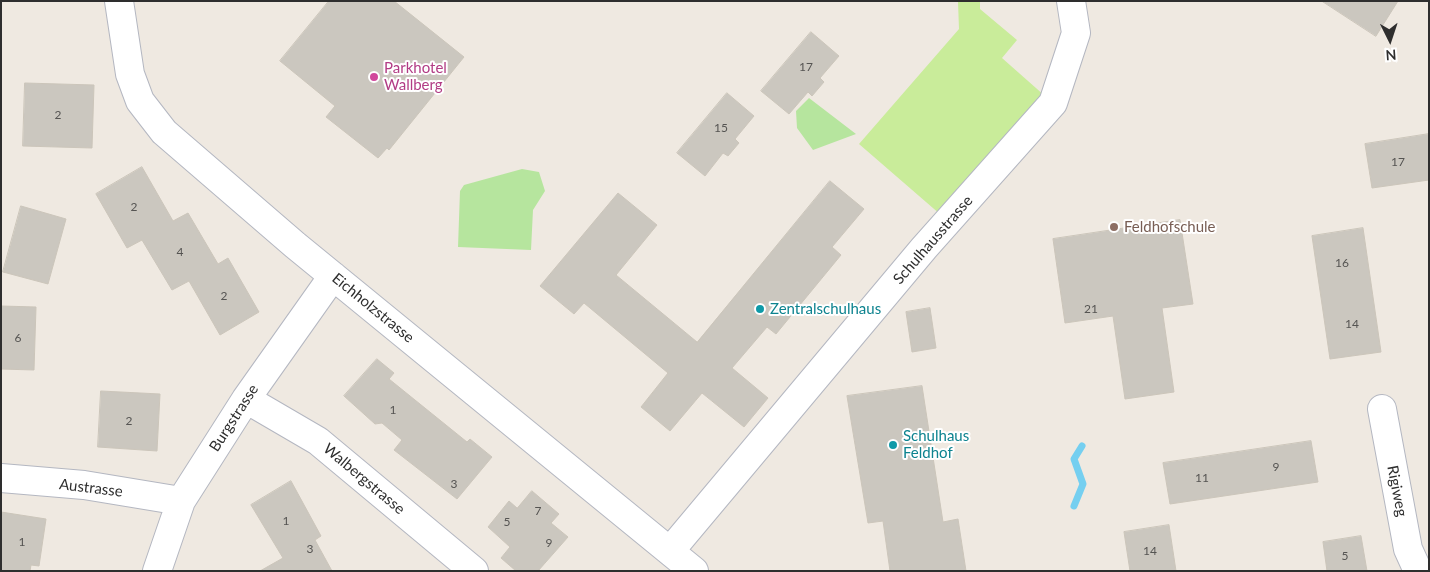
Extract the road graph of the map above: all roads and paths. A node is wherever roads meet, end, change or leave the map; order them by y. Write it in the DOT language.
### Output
graph roads {
  1 [pos="119,1"];
  2 [pos="1071,1"];
  3 [pos="333,276"];
  4 [pos="246,398"];
  5 [pos="1382,409"];
  6 [pos="1,478"];
  7 [pos="181,501"];
  8 [pos="670,551"];
  9 [pos="157,571"];
  10 [pos="474,571"];
  11 [pos="694,571"];
  12 [pos="1418,571"];
  1 -- 3 [label="street, Eichholzstrasse"];
  2 -- 8 [label="street, Schulhausstrasse"];
  3 -- 4 [label="street, Burgstrasse"];
  3 -- 8 [label="street, Eichholzstrasse"];
  4 -- 7 [label="street, Burgstrasse"];
  4 -- 10 [label="street, Walbergstrasse"];
  5 -- 12 [label="street, Rigiweg"];
  6 -- 7 [label="street, Austrasse"];
  7 -- 9 [label="street, Burgstrasse"];
  8 -- 11 [label="street, Eichholzstrasse"];
}
